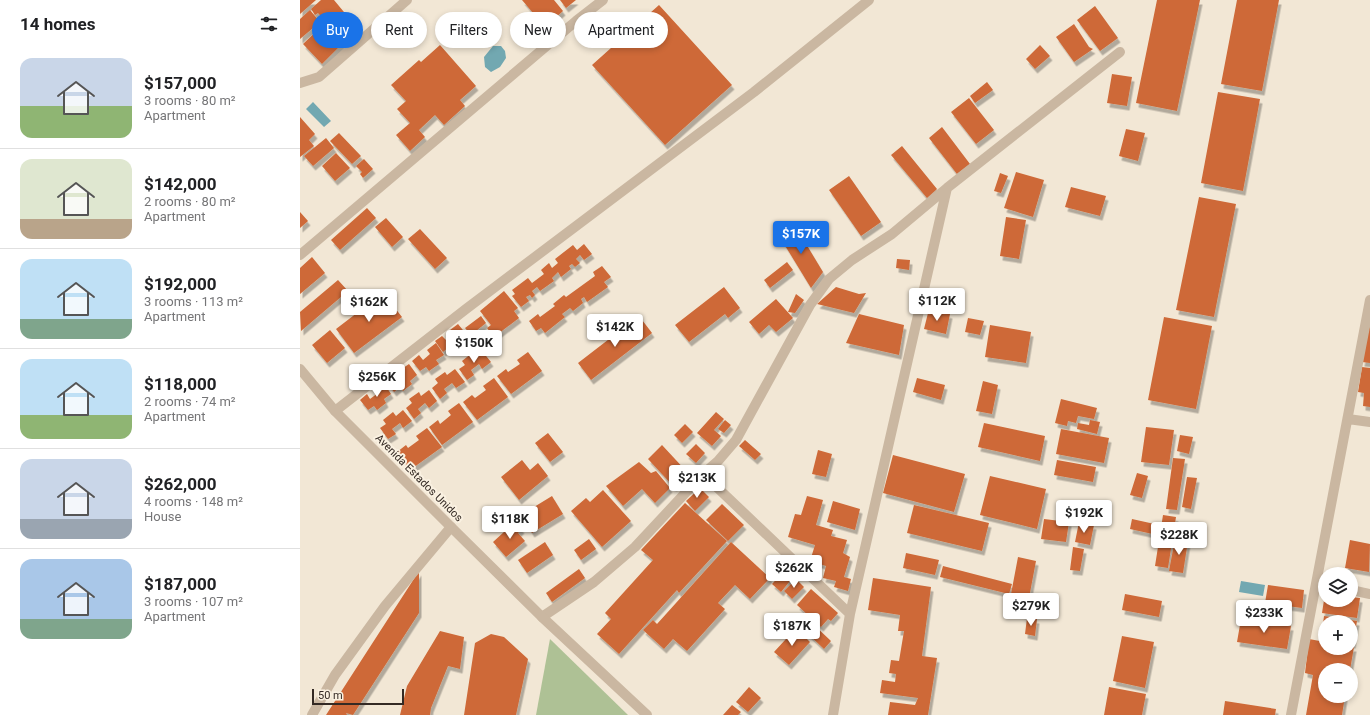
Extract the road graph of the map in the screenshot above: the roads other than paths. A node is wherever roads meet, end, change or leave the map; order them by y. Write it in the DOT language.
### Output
graph roads {
  1 [pos="407,0"];
  2 [pos="603,0"];
  3 [pos="869,0"];
  4 [pos="1120,52"];
  5 [pos="300,83"];
  6 [pos="947,188"];
  7 [pos="300,255"];
  8 [pos="1370,300"];
  9 [pos="1369,318"];
  10 [pos="300,369"];
  11 [pos="335,411"];
  12 [pos="1348,420"];
  13 [pos="1370,422"];
  14 [pos="703,474"];
  15 [pos="451,527"];
  16 [pos="1324,567"];
  17 [pos="1358,591"];
  18 [pos="1370,594"];
  19 [pos="1318,597"];
  20 [pos="850,614"];
  21 [pos="542,617"];
  22 [pos="312,715"];
  23 [pos="647,715"];
  24 [pos="833,715"];
  25 [pos="1291,715"];
  1 -- 5 [label="street"];
  2 -- 7 [label="street"];
  3 -- 11 [label="street"];
  4 -- 6 [label="street"];
  6 -- 14 [label="street"];
  6 -- 20 [label="street"];
  8 -- 9 [label="street"];
  9 -- 12 [label="street"];
  10 -- 11 [label="street, Avenida Estados Unidos"];
  11 -- 15 [label="street, Avenida Estados Unidos"];
  12 -- 13 [label="street"];
  12 -- 16 [label="street"];
  14 -- 20 [label="street"];
  14 -- 21 [label="street"];
  15 -- 21 [label="street, Avenida Estados Unidos"];
  15 -- 22 [label="street"];
  17 -- 18 [label="street"];
  19 -- 25 [label="street"];
  20 -- 24 [label="street"];
  21 -- 23 [label="street, Avenida Estados Unidos"];
}
